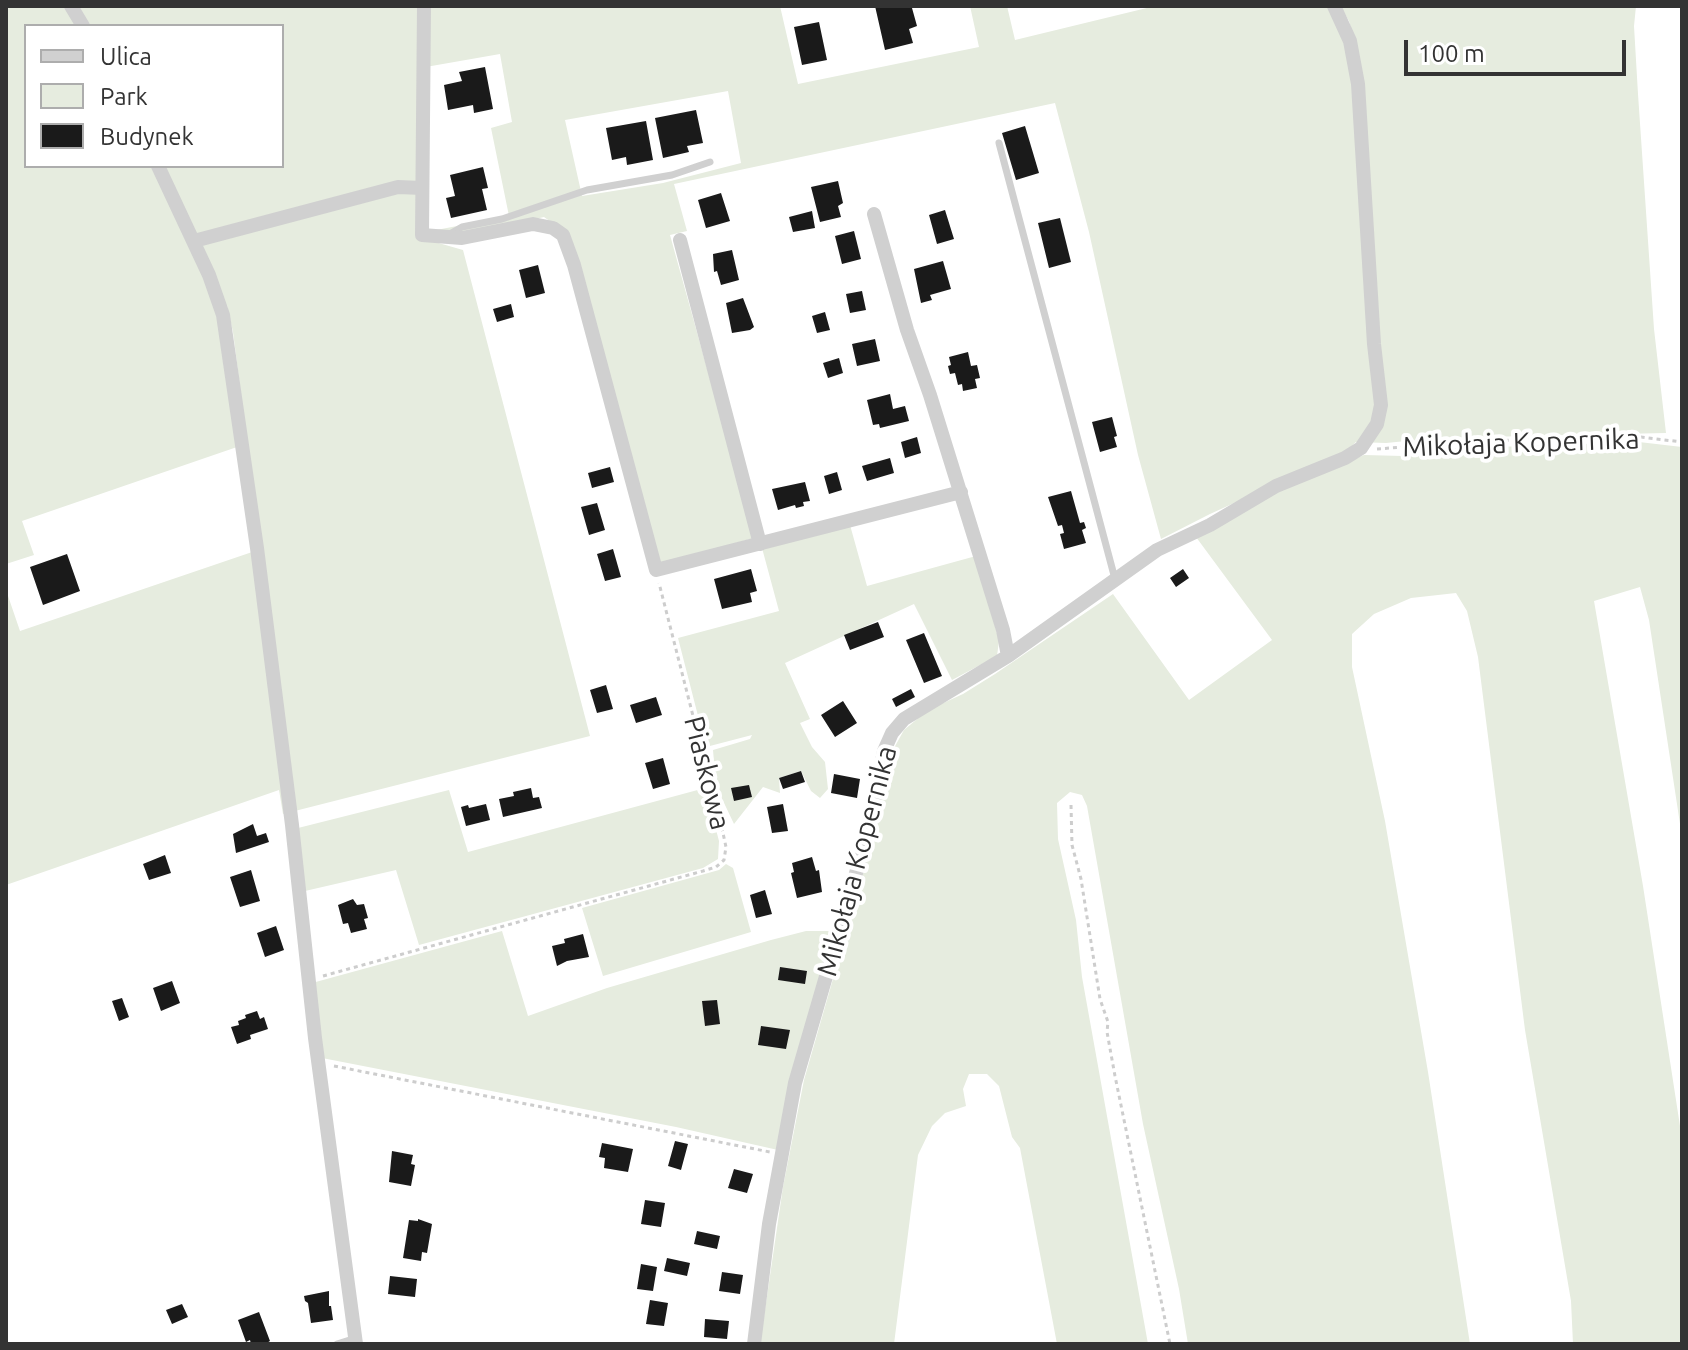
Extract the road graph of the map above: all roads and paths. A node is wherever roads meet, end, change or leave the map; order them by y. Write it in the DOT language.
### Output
graph roads {
  1 [pos="71,6"];
  2 [pos="424,6"];
  3 [pos="1334,6"];
  4 [pos="82,24"];
  5 [pos="999,143"];
  6 [pos="710,162"];
  7 [pos="159,168"];
  8 [pos="422,188"];
  9 [pos="874,214"];
  10 [pos="445,237"];
  11 [pos="680,240"];
  12 [pos="194,241"];
  13 [pos="1682,442"];
  14 [pos="1361,448"];
  15 [pos="961,492"];
  16 [pos="760,544"];
  17 [pos="656,570"];
  18 [pos="1115,581"];
  19 [pos="1008,656"];
  20 [pos="1071,805"];
  21 [pos="307,980"];
  22 [pos="318,1062"];
  23 [pos="782,1155"];
  24 [pos="356,1341"];
  25 [pos="337,1344"];
  26 [pos="754,1344"];
  27 [pos="1170,1344"];
  1 -- 4 [label="street"];
  2 -- 8 [label="street"];
  3 -- 14 [label="street"];
  5 -- 18 [label="lane"];
  6 -- 10 [label="lane"];
  7 -- 12 [label="street"];
  8 -- 10 [label="street"];
  8 -- 12 [label="street"];
  9 -- 15 [label="street"];
  10 -- 17 [label="street"];
  11 -- 16 [label="street"];
  12 -- 21 [label="street"];
  13 -- 14 [label="path, Mikołaja Kopernika"];
  14 -- 18 [label="street"];
  15 -- 16 [label="street"];
  15 -- 19 [label="street"];
  16 -- 17 [label="street"];
  17 -- 21 [label="path, Piaskowa"];
  18 -- 19 [label="street, Mikołaja Kopernika"];
  19 -- 23 [label="street, Mikołaja Kopernika"];
  20 -- 27 [label="path"];
  21 -- 22 [label="street"];
  22 -- 23 [label="path"];
  22 -- 24 [label="street"];
  23 -- 26 [label="street, Mikołaja Kopernika"];
  24 -- 25 [label="lane"];
}
